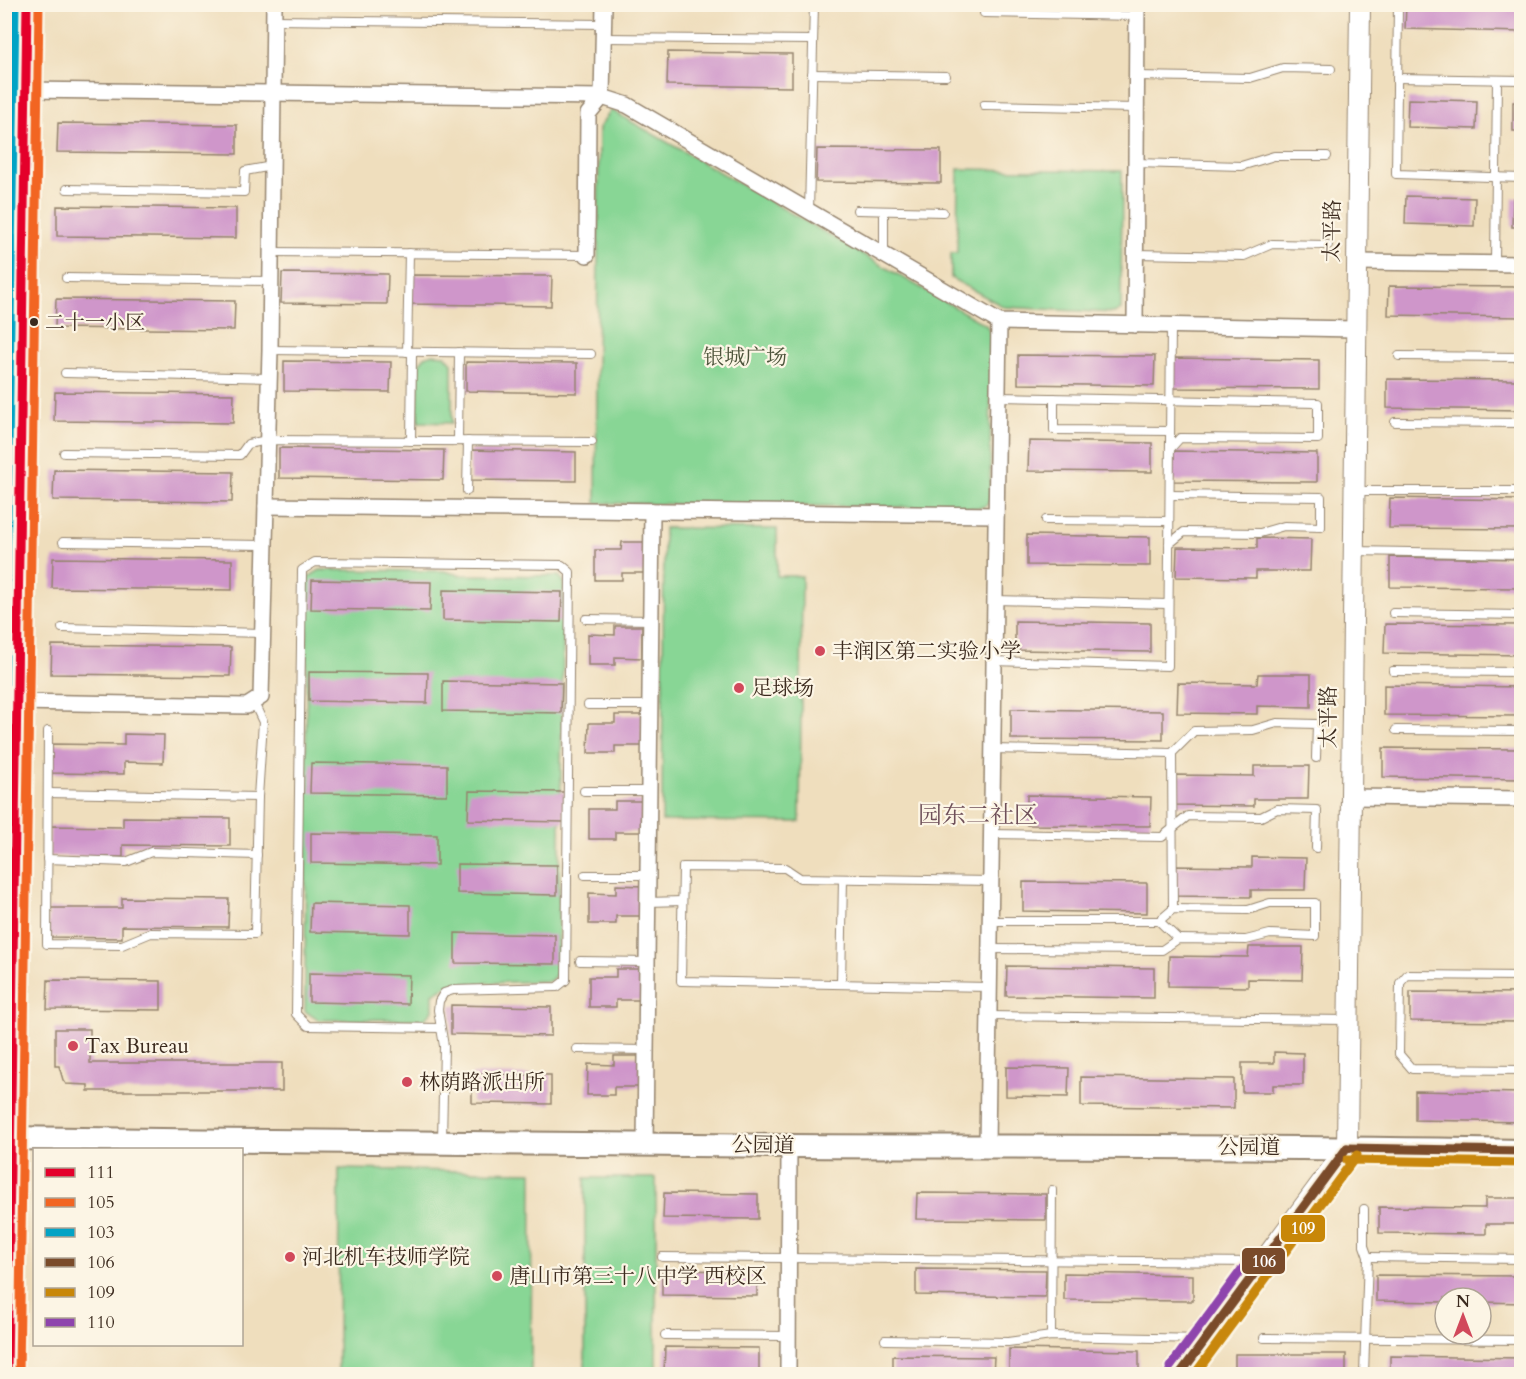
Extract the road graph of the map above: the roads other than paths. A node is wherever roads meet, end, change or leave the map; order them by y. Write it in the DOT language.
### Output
graph roads {
  1 [pos="27,4"];
  2 [pos="274,4"];
  3 [pos="604,4"];
  4 [pos="814,4"];
  5 [pos="984,4"];
  6 [pos="1360,4"];
  7 [pos="1398,4"];
  8 [pos="1137,10"];
  9 [pos="274,20"];
  10 [pos="603,31"];
  11 [pos="813,40"];
  12 [pos="1331,69"];
  13 [pos="812,74"];
  14 [pos="946,76"];
  15 [pos="1136,76"];
  16 [pos="1397,78"];
  17 [pos="1497,80"];
  18 [pos="1521,80"];
  19 [pos="26,90"];
  20 [pos="273,93"];
  21 [pos="602,97"];
  22 [pos="984,105"];
  23 [pos="1136,108"];
  24 [pos="1327,156"];
  25 [pos="1136,163"];
  26 [pos="272,166"];
  27 [pos="1496,177"];
  28 [pos="1521,178"];
  29 [pos="67,189"];
  30 [pos="857,210"];
  31 [pos="810,211"];
  32 [pos="885,211"];
  33 [pos="943,212"];
  34 [pos="1328,245"];
  35 [pos="271,252"];
  36 [pos="410,253"];
  37 [pos="1135,254"];
  38 [pos="587,255"];
  39 [pos="884,255"];
  40 [pos="1356,262"];
  41 [pos="1495,263"];
  42 [pos="1521,264"];
  43 [pos="66,278"];
  44 [pos="271,281"];
  45 [pos="999,322"];
  46 [pos="1135,325"];
  47 [pos="1171,326"];
  48 [pos="1355,329"];
  49 [pos="270,350"];
  50 [pos="410,352"];
  51 [pos="459,352"];
  52 [pos="591,354"];
  53 [pos="1399,356"];
  54 [pos="1521,357"];
  55 [pos="65,373"];
  56 [pos="269,378"];
  57 [pos="998,397"];
  58 [pos="1054,398"];
  59 [pos="1171,400"];
  60 [pos="1395,422"];
  61 [pos="1521,423"];
  62 [pos="1170,431"];
  63 [pos="267,440"];
  64 [pos="411,441"];
  65 [pos="458,441"];
  66 [pos="468,441"];
  67 [pos="592,442"];
  68 [pos="1170,449"];
  69 [pos="64,453"];
  70 [pos="467,491"];
  71 [pos="1353,491"];
  72 [pos="1521,491"];
  73 [pos="1170,495"];
  74 [pos="266,506"];
  75 [pos="652,511"];
  76 [pos="996,515"];
  77 [pos="1046,520"];
  78 [pos="1169,522"];
  79 [pos="63,542"];
  80 [pos="1169,544"];
  81 [pos="264,545"];
  82 [pos="1353,551"];
  83 [pos="1521,554"];
  84 [pos="995,600"];
  85 [pos="1168,604"];
  86 [pos="1393,613"];
  87 [pos="1521,615"];
  88 [pos="586,619"];
  89 [pos="651,620"];
  90 [pos="62,628"];
  91 [pos="263,633"];
  92 [pos="994,661"];
  93 [pos="1393,671"];
  94 [pos="1521,672"];
  95 [pos="17,702"];
  96 [pos="254,703"];
  97 [pos="588,705"];
  98 [pos="650,705"];
  99 [pos="1396,730"];
  100 [pos="48,731"];
  101 [pos="1521,731"];
  102 [pos="993,748"];
  103 [pos="1172,753"];
  104 [pos="1316,758"];
  105 [pos="584,791"];
  106 [pos="48,792"];
  107 [pos="649,792"];
  108 [pos="258,796"];
  109 [pos="1351,797"];
  110 [pos="1521,799"];
  111 [pos="1172,829"];
  112 [pos="992,834"];
  113 [pos="1316,848"];
  114 [pos="257,855"];
  115 [pos="47,859"];
  116 [pos="585,875"];
  117 [pos="648,875"];
  118 [pos="843,879"];
  119 [pos="991,881"];
  120 [pos="682,901"];
  121 [pos="648,902"];
  122 [pos="1173,909"];
  123 [pos="990,921"];
  124 [pos="1160,921"];
  125 [pos="1178,939"];
  126 [pos="990,949"];
  127 [pos="580,962"];
  128 [pos="647,962"];
  129 [pos="1521,976"];
  130 [pos="842,984"];
  131 [pos="989,987"];
  132 [pos="989,1016"];
  133 [pos="1349,1020"];
  134 [pos="439,1028"];
  135 [pos="577,1049"];
  136 [pos="646,1050"];
  137 [pos="1521,1070"];
  138 [pos="7,1138"];
  139 [pos="442,1142"];
  140 [pos="645,1144"];
  141 [pos="987,1145"];
  142 [pos="789,1146"];
  143 [pos="1347,1148"];
  144 [pos="1521,1151"];
  145 [pos="1052,1190"];
  146 [pos="1364,1209"];
  147 [pos="662,1257"];
  148 [pos="1368,1257"];
  149 [pos="788,1259"];
  150 [pos="1521,1259"];
  151 [pos="1051,1261"];
  152 [pos="1263,1262"];
  153 [pos="665,1335"];
  154 [pos="788,1336"];
  155 [pos="1051,1336"];
  156 [pos="1264,1338"];
  157 [pos="1206,1339"];
  158 [pos="1365,1339"];
  159 [pos="885,1340"];
  160 [pos="1521,1340"];
  161 [pos="7,1374"];
  162 [pos="788,1374"];
  163 [pos="1180,1374"];
  164 [pos="1365,1374"];
  1 -- 19 [label="street"];
  2 -- 9 [label="street"];
  3 -- 10 [label="street"];
  4 -- 11 [label="lane"];
  5 -- 8 [label="lane"];
  6 -- 40 [label="street, 太平路"];
  7 -- 16 [label="lane"];
  8 -- 15 [label="street"];
  9 -- 10 [label="lane"];
  9 -- 20 [label="street"];
  10 -- 11 [label="lane"];
  10 -- 21 [label="street"];
  11 -- 13 [label="lane"];
  12 -- 15 [label="lane"];
  13 -- 14 [label="lane"];
  13 -- 31 [label="lane"];
  15 -- 23 [label="street"];
  16 -- 17 [label="lane"];
  16 -- 27 [label="lane"];
  17 -- 18 [label="lane"];
  17 -- 27 [label="lane"];
  19 -- 20 [label="street"];
  19 -- 95 [label="street"];
  20 -- 21 [label="street"];
  20 -- 26 [label="street"];
  21 -- 31 [label="street"];
  21 -- 38 [label="street"];
  22 -- 23 [label="lane"];
  23 -- 25 [label="street"];
  24 -- 25 [label="lane"];
  25 -- 37 [label="street"];
  26 -- 29 [label="lane"];
  26 -- 35 [label="street"];
  27 -- 28 [label="lane"];
  27 -- 41 [label="lane"];
  30 -- 32 [label="lane"];
  31 -- 39 [label="street"];
  32 -- 33 [label="lane"];
  32 -- 39 [label="lane"];
  34 -- 37 [label="lane"];
  35 -- 36 [label="lane"];
  35 -- 44 [label="street"];
  36 -- 38 [label="lane"];
  36 -- 50 [label="lane"];
  37 -- 46 [label="street"];
  39 -- 45 [label="street"];
  40 -- 41 [label="street"];
  40 -- 48 [label="street, 太平路"];
  41 -- 42 [label="street"];
  43 -- 44 [label="lane"];
  44 -- 49 [label="street"];
  45 -- 46 [label="street"];
  45 -- 57 [label="street"];
  46 -- 47 [label="street"];
  47 -- 48 [label="street"];
  47 -- 59 [label="lane"];
  48 -- 71 [label="street, 太平路"];
  49 -- 50 [label="lane"];
  49 -- 56 [label="street"];
  50 -- 51 [label="lane"];
  50 -- 64 [label="lane"];
  51 -- 52 [label="lane"];
  51 -- 65 [label="lane"];
  53 -- 54 [label="lane"];
  55 -- 56 [label="lane"];
  56 -- 63 [label="street"];
  57 -- 58 [label="lane"];
  57 -- 76 [label="street"];
  58 -- 59 [label="lane"];
  58 -- 62 [label="lane"];
  59 -- 62 [label="lane"];
  59 -- 68 [label="lane"];
  60 -- 61 [label="lane"];
  62 -- 68 [label="lane"];
  63 -- 64 [label="lane"];
  63 -- 69 [label="lane"];
  63 -- 74 [label="street"];
  64 -- 65 [label="lane"];
  65 -- 66 [label="lane"];
  66 -- 67 [label="lane"];
  66 -- 70 [label="lane"];
  68 -- 73 [label="lane"];
  71 -- 72 [label="lane"];
  71 -- 82 [label="street, 太平路"];
  73 -- 78 [label="lane"];
  73 -- 80 [label="lane"];
  74 -- 75 [label="street"];
  74 -- 81 [label="street"];
  75 -- 76 [label="street"];
  75 -- 89 [label="street"];
  76 -- 84 [label="street"];
  77 -- 78 [label="lane"];
  78 -- 80 [label="lane"];
  79 -- 81 [label="lane"];
  80 -- 85 [label="lane"];
  81 -- 91 [label="street"];
  82 -- 83 [label="lane"];
  82 -- 109 [label="street, 太平路"];
  84 -- 85 [label="lane"];
  84 -- 92 [label="street"];
  85 -- 92 [label="lane"];
  86 -- 87 [label="lane"];
  88 -- 89 [label="lane"];
  89 -- 98 [label="street"];
  90 -- 91 [label="lane"];
  91 -- 96 [label="street"];
  92 -- 102 [label="street"];
  93 -- 94 [label="lane"];
  95 -- 96 [label="street"];
  95 -- 138 [label="street"];
  96 -- 108 [label="lane"];
  97 -- 98 [label="lane"];
  98 -- 107 [label="street"];
  99 -- 101 [label="lane"];
  100 -- 106 [label="lane"];
  102 -- 103 [label="lane"];
  102 -- 112 [label="street"];
  103 -- 104 [label="lane"];
  103 -- 111 [label="lane"];
  105 -- 107 [label="lane"];
  106 -- 108 [label="lane"];
  106 -- 115 [label="lane"];
  107 -- 117 [label="street"];
  108 -- 114 [label="lane"];
  109 -- 110 [label="street"];
  109 -- 133 [label="street, 太平路"];
  111 -- 112 [label="lane"];
  111 -- 113 [label="lane"];
  111 -- 122 [label="lane"];
  112 -- 119 [label="street"];
  114 -- 115 [label="lane"];
  114 -- 115 [label="lane"];
  116 -- 117 [label="lane"];
  117 -- 121 [label="street"];
  118 -- 119 [label="lane"];
  118 -- 120 [label="lane"];
  118 -- 130 [label="lane"];
  119 -- 123 [label="street"];
  120 -- 121 [label="lane"];
  120 -- 130 [label="lane"];
  121 -- 128 [label="street"];
  122 -- 124 [label="lane"];
  122 -- 125 [label="lane"];
  123 -- 124 [label="lane"];
  123 -- 126 [label="street"];
  124 -- 125 [label="lane"];
  125 -- 126 [label="lane"];
  126 -- 131 [label="street"];
  127 -- 128 [label="lane"];
  128 -- 136 [label="street"];
  129 -- 137 [label="lane"];
  130 -- 131 [label="lane"];
  131 -- 132 [label="street"];
  132 -- 133 [label="lane"];
  132 -- 141 [label="street"];
  133 -- 143 [label="street, 太平路"];
  134 -- 134 [label="lane"];
  134 -- 139 [label="lane"];
  135 -- 136 [label="lane"];
  136 -- 140 [label="street"];
  138 -- 139 [label="main road, 公园道"];
  138 -- 161 [label="street"];
  139 -- 140 [label="main road, 公园道"];
  140 -- 142 [label="main road, 公园道"];
  141 -- 142 [label="main road, 公园道"];
  141 -- 143 [label="main road, 公园道"];
  142 -- 149 [label="street"];
  143 -- 144 [label="main road, 公园道"];
  143 -- 152 [label="street"];
  145 -- 151 [label="lane"];
  146 -- 148 [label="lane"];
  147 -- 149 [label="lane"];
  148 -- 150 [label="lane"];
  148 -- 158 [label="lane"];
  149 -- 151 [label="lane"];
  149 -- 154 [label="street"];
  151 -- 152 [label="lane"];
  151 -- 155 [label="lane"];
  152 -- 157 [label="street"];
  153 -- 154 [label="lane"];
  154 -- 162 [label="street"];
  155 -- 157 [label="lane"];
  155 -- 159 [label="lane"];
  156 -- 158 [label="lane"];
  157 -- 163 [label="street"];
  158 -- 160 [label="lane"];
  158 -- 164 [label="lane"];
}
